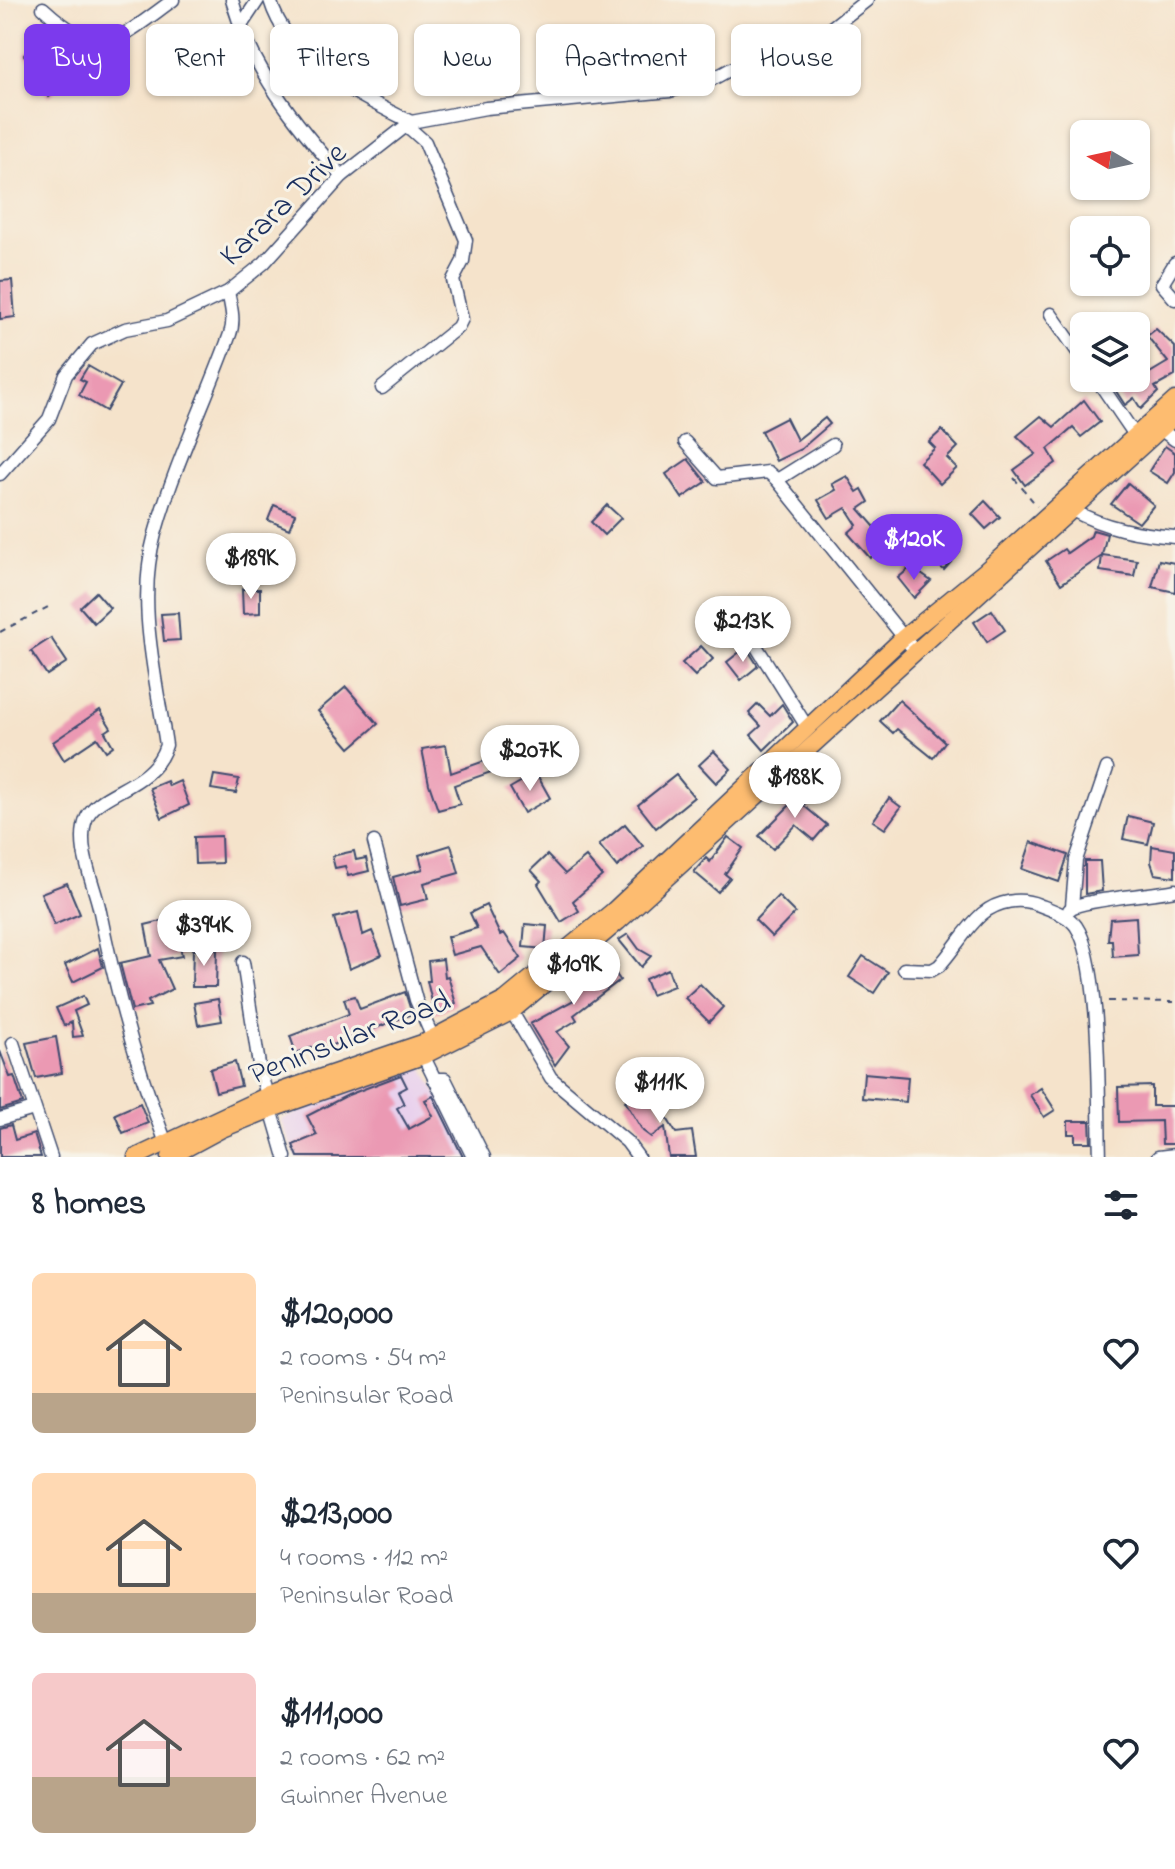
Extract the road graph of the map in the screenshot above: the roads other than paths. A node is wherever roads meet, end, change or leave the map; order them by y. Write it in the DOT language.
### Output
graph roads {
  1 [pos="173,0"];
  2 [pos="232,0"];
  3 [pos="258,0"];
  4 [pos="270,0"];
  5 [pos="867,0"];
  6 [pos="43,8"];
  7 [pos="239,24"];
  8 [pos="242,24"];
  9 [pos="254,57"];
  10 [pos="409,124"];
  11 [pos="342,176"];
  12 [pos="1175,263"];
  13 [pos="228,292"];
  14 [pos="1175,299"];
  15 [pos="1051,314"];
  16 [pos="1070,341"];
  17 [pos="382,388"];
  18 [pos="1106,392"];
  19 [pos="1175,400"];
  20 [pos="1175,416"];
  21 [pos="1160,429"];
  22 [pos="1135,435"];
  23 [pos="1175,440"];
  24 [pos="685,442"];
  25 [pos="833,445"];
  26 [pos="0,474"];
  27 [pos="777,480"];
  28 [pos="1072,510"];
  29 [pos="1175,537"];
  30 [pos="741,622"];
  31 [pos="909,644"];
  32 [pos="807,727"];
  33 [pos="1107,768"];
  34 [pos="374,842"];
  35 [pos="1175,890"];
  36 [pos="1068,911"];
  37 [pos="243,962"];
  38 [pos="904,969"];
  39 [pos="508,1006"];
  40 [pos="13,1043"];
  41 [pos="425,1046"];
  42 [pos="434,1079"];
  43 [pos="268,1103"];
  44 [pos="34,1109"];
  45 [pos="0,1119"];
  46 [pos="168,1150"];
  47 [pos="1175,1155"];
  48 [pos="51,1157"];
  49 [pos="136,1157"];
  50 [pos="285,1157"];
  51 [pos="473,1157"];
  52 [pos="484,1157"];
  53 [pos="638,1157"];
  54 [pos="1100,1157"];
  55 [pos="1158,1157"];
  1 -- 6 [label="street"];
  2 -- 7 [label="street"];
  3 -- 8 [label="street"];
  4 -- 10 [label="street, Karara Drive"];
  5 -- 10 [label="street"];
  9 -- 11 [label="street"];
  10 -- 11 [label="street, Karara Drive"];
  10 -- 17 [label="street"];
  11 -- 13 [label="street, Karara Drive"];
  12 -- 14 [label="street"];
  13 -- 26 [label="street, Karara Drive"];
  13 -- 46 [label="street"];
  15 -- 16 [label="street"];
  18 -- 22 [label="street"];
  19 -- 22 [label="main road, Peninsular Road"];
  20 -- 21 [label="main road, Peninsular Road"];
  21 -- 23 [label="street"];
  21 -- 28 [label="main road, Peninsular Road"];
  22 -- 31 [label="main road, Peninsular Road"];
  24 -- 27 [label="street"];
  25 -- 27 [label="street"];
  27 -- 31 [label="street"];
  28 -- 29 [label="street"];
  28 -- 31 [label="main road, Peninsular Road"];
  30 -- 32 [label="street"];
  31 -- 32 [label="main road, Peninsular Road"];
  31 -- 39 [label="main road, Peninsular Road"];
  32 -- 39 [label="main road, Peninsular Road"];
  33 -- 36 [label="street"];
  34 -- 41 [label="street"];
  35 -- 36 [label="street"];
  36 -- 38 [label="street"];
  36 -- 54 [label="street"];
  37 -- 43 [label="street"];
  39 -- 41 [label="main road, Peninsular Road"];
  39 -- 53 [label="street"];
  40 -- 44 [label="street"];
  41 -- 42 [label="street"];
  41 -- 43 [label="main road, Peninsular Road"];
  42 -- 51 [label="street"];
  42 -- 52 [label="street"];
  43 -- 46 [label="main road, Peninsular Road"];
  43 -- 50 [label="street"];
  44 -- 45 [label="street"];
  44 -- 48 [label="street"];
  46 -- 49 [label="main road, Peninsular Road"];
  47 -- 55 [label="street"];
}
